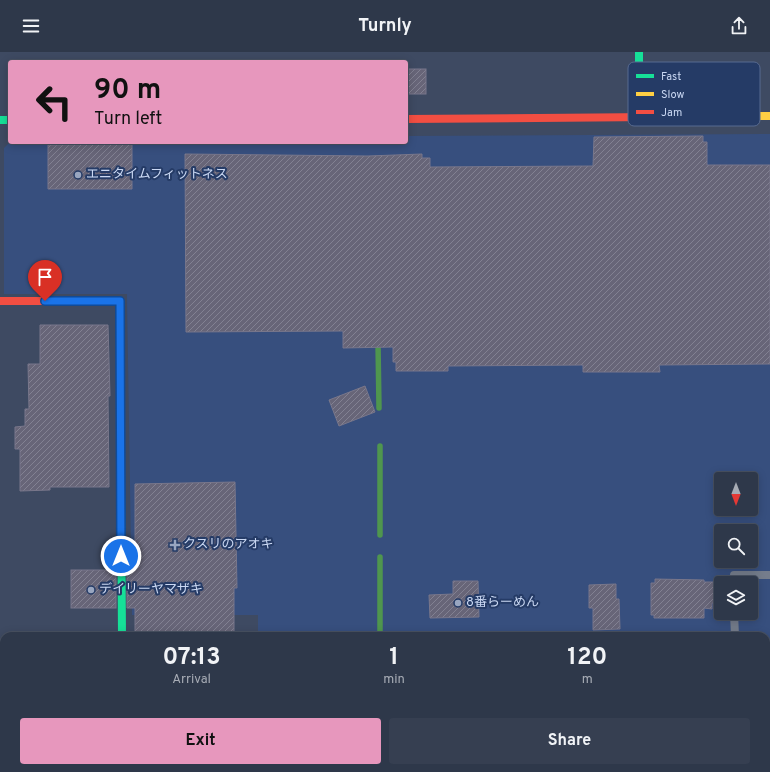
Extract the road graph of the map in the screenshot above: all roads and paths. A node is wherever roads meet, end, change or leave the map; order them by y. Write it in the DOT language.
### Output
graph roads {
  1 [pos="760,116"];
  2 [pos="770,116"];
  3 [pos="408,118"];
  4 [pos="628,118"];
  5 [pos="0,301"];
  6 [pos="770,575"];
  7 [pos="734,576"];
  8 [pos="734,620"];
  9 [pos="122,632"];
  10 [pos="735,632"];
  1 -- 2 [label="street"];
  3 -- 4 [label="street"];
  5 -- 9 [label="street"];
  6 -- 7 [label="street"];
  8 -- 10 [label="street"];
}
